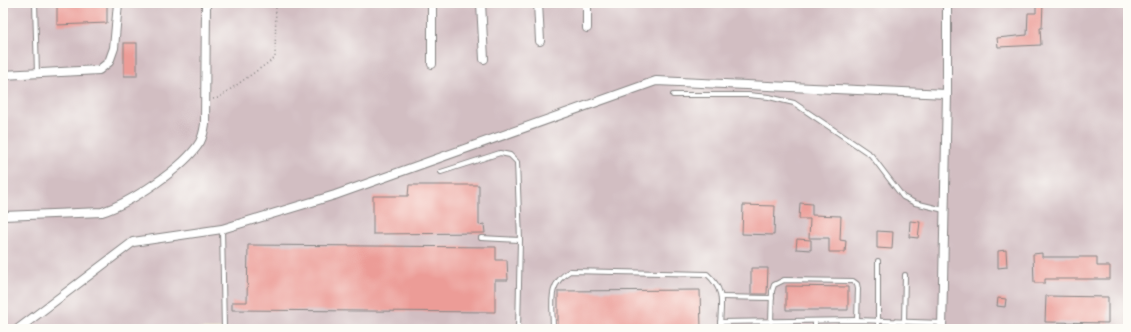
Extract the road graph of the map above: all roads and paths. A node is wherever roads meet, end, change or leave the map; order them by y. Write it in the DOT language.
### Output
graph roads {
  1 [pos="35,3"];
  2 [pos="118,3"];
  3 [pos="206,3"];
  4 [pos="276,3"];
  5 [pos="432,3"];
  6 [pos="481,3"];
  7 [pos="538,3"];
  8 [pos="587,3"];
  9 [pos="947,3"];
  10 [pos="587,28"];
  11 [pos="540,41"];
  12 [pos="484,59"];
  13 [pos="432,64"];
  14 [pos="37,74"];
  15 [pos="3,75"];
  16 [pos="947,94"];
  17 [pos="673,95"];
  18 [pos="205,100"];
  19 [pos="441,172"];
  20 [pos="945,210"];
  21 [pos="3,216"];
  22 [pos="222,229"];
  23 [pos="481,238"];
  24 [pos="520,240"];
  25 [pos="878,261"];
  26 [pos="905,274"];
  27 [pos="722,297"];
  28 [pos="772,298"];
  29 [pos="856,320"];
  30 [pos="878,321"];
  31 [pos="720,322"];
  32 [pos="771,322"];
  33 [pos="815,322"];
  34 [pos="904,322"];
  35 [pos="942,326"];
  36 [pos="18,329"];
  37 [pos="224,329"];
  38 [pos="518,329"];
  39 [pos="553,329"];
  40 [pos="720,329"];
  41 [pos="816,329"];
  42 [pos="878,329"];
  1 -- 14 [label="lane"];
  2 -- 14 [label="street"];
  3 -- 18 [label="street"];
  4 -- 18 [label="path"];
  5 -- 13 [label="street"];
  6 -- 12 [label="street"];
  7 -- 11 [label="street"];
  8 -- 10 [label="street"];
  9 -- 16 [label="street"];
  14 -- 15 [label="street"];
  16 -- 20 [label="street"];
  16 -- 22 [label="street"];
  17 -- 20 [label="lane"];
  18 -- 21 [label="street"];
  19 -- 24 [label="lane"];
  20 -- 35 [label="street"];
  22 -- 36 [label="street"];
  22 -- 37 [label="lane"];
  23 -- 24 [label="lane"];
  24 -- 38 [label="lane"];
  25 -- 30 [label="lane"];
  26 -- 34 [label="lane"];
  27 -- 28 [label="lane"];
  27 -- 31 [label="lane"];
  27 -- 39 [label="lane"];
  28 -- 29 [label="lane"];
  28 -- 32 [label="lane"];
  29 -- 30 [label="lane"];
  29 -- 33 [label="lane"];
  30 -- 34 [label="lane"];
  30 -- 42 [label="lane"];
  31 -- 32 [label="lane"];
  31 -- 40 [label="lane"];
  32 -- 33 [label="lane"];
  33 -- 41 [label="lane"];
  34 -- 35 [label="lane"];
}
